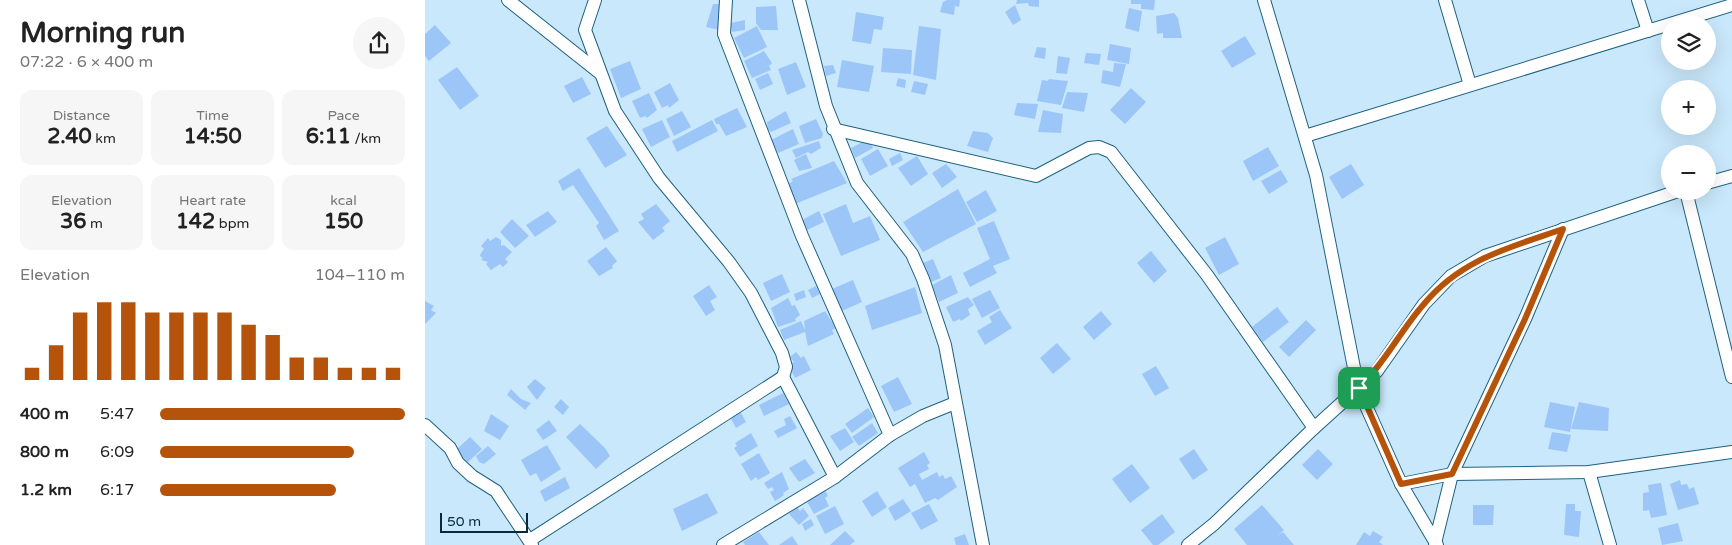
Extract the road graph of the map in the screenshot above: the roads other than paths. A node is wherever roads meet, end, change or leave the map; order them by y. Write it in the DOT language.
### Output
graph roads {
  1 [pos="508,0"];
  2 [pos="595,0"];
  3 [pos="726,0"];
  4 [pos="799,0"];
  5 [pos="1264,0"];
  6 [pos="1445,0"];
  7 [pos="1638,0"];
  8 [pos="1732,4"];
  9 [pos="1648,31"];
  10 [pos="601,74"];
  11 [pos="1470,86"];
  12 [pos="833,128"];
  13 [pos="1305,136"];
  14 [pos="1732,176"];
  15 [pos="1716,180"];
  16 [pos="1661,197"];
  17 [pos="1688,200"];
  18 [pos="1563,229"];
  19 [pos="783,377"];
  20 [pos="1732,378"];
  21 [pos="1359,388"];
  22 [pos="955,403"];
  23 [pos="425,425"];
  24 [pos="1313,428"];
  25 [pos="890,434"];
  26 [pos="1732,452"];
  27 [pos="1589,472"];
  28 [pos="1452,474"];
  29 [pos="835,477"];
  30 [pos="1401,484"];
  31 [pos="531,543"];
  32 [pos="1436,543"];
  33 [pos="723,545"];
  34 [pos="983,545"];
  35 [pos="1188,545"];
  36 [pos="1610,545"];
  1 -- 10 [label="street"];
  2 -- 10 [label="street"];
  3 -- 25 [label="street"];
  4 -- 12 [label="street"];
  5 -- 13 [label="street"];
  6 -- 11 [label="street"];
  7 -- 9 [label="street"];
  8 -- 9 [label="street"];
  9 -- 11 [label="street"];
  10 -- 19 [label="street"];
  11 -- 13 [label="street"];
  12 -- 22 [label="street"];
  12 -- 24 [label="street"];
  13 -- 21 [label="street"];
  14 -- 15 [label="street"];
  16 -- 18 [label="street"];
  17 -- 20 [label="street"];
  18 -- 21 [label="street"];
  18 -- 28 [label="street"];
  19 -- 29 [label="street"];
  19 -- 31 [label="street"];
  21 -- 24 [label="street"];
  21 -- 30 [label="street"];
  22 -- 25 [label="street"];
  22 -- 34 [label="street"];
  23 -- 31 [label="street"];
  24 -- 35 [label="street"];
  25 -- 29 [label="street"];
  26 -- 27 [label="street"];
  27 -- 28 [label="street"];
  27 -- 36 [label="street"];
  28 -- 30 [label="street"];
  28 -- 32 [label="street"];
  29 -- 33 [label="street"];
  30 -- 32 [label="street"];
}
